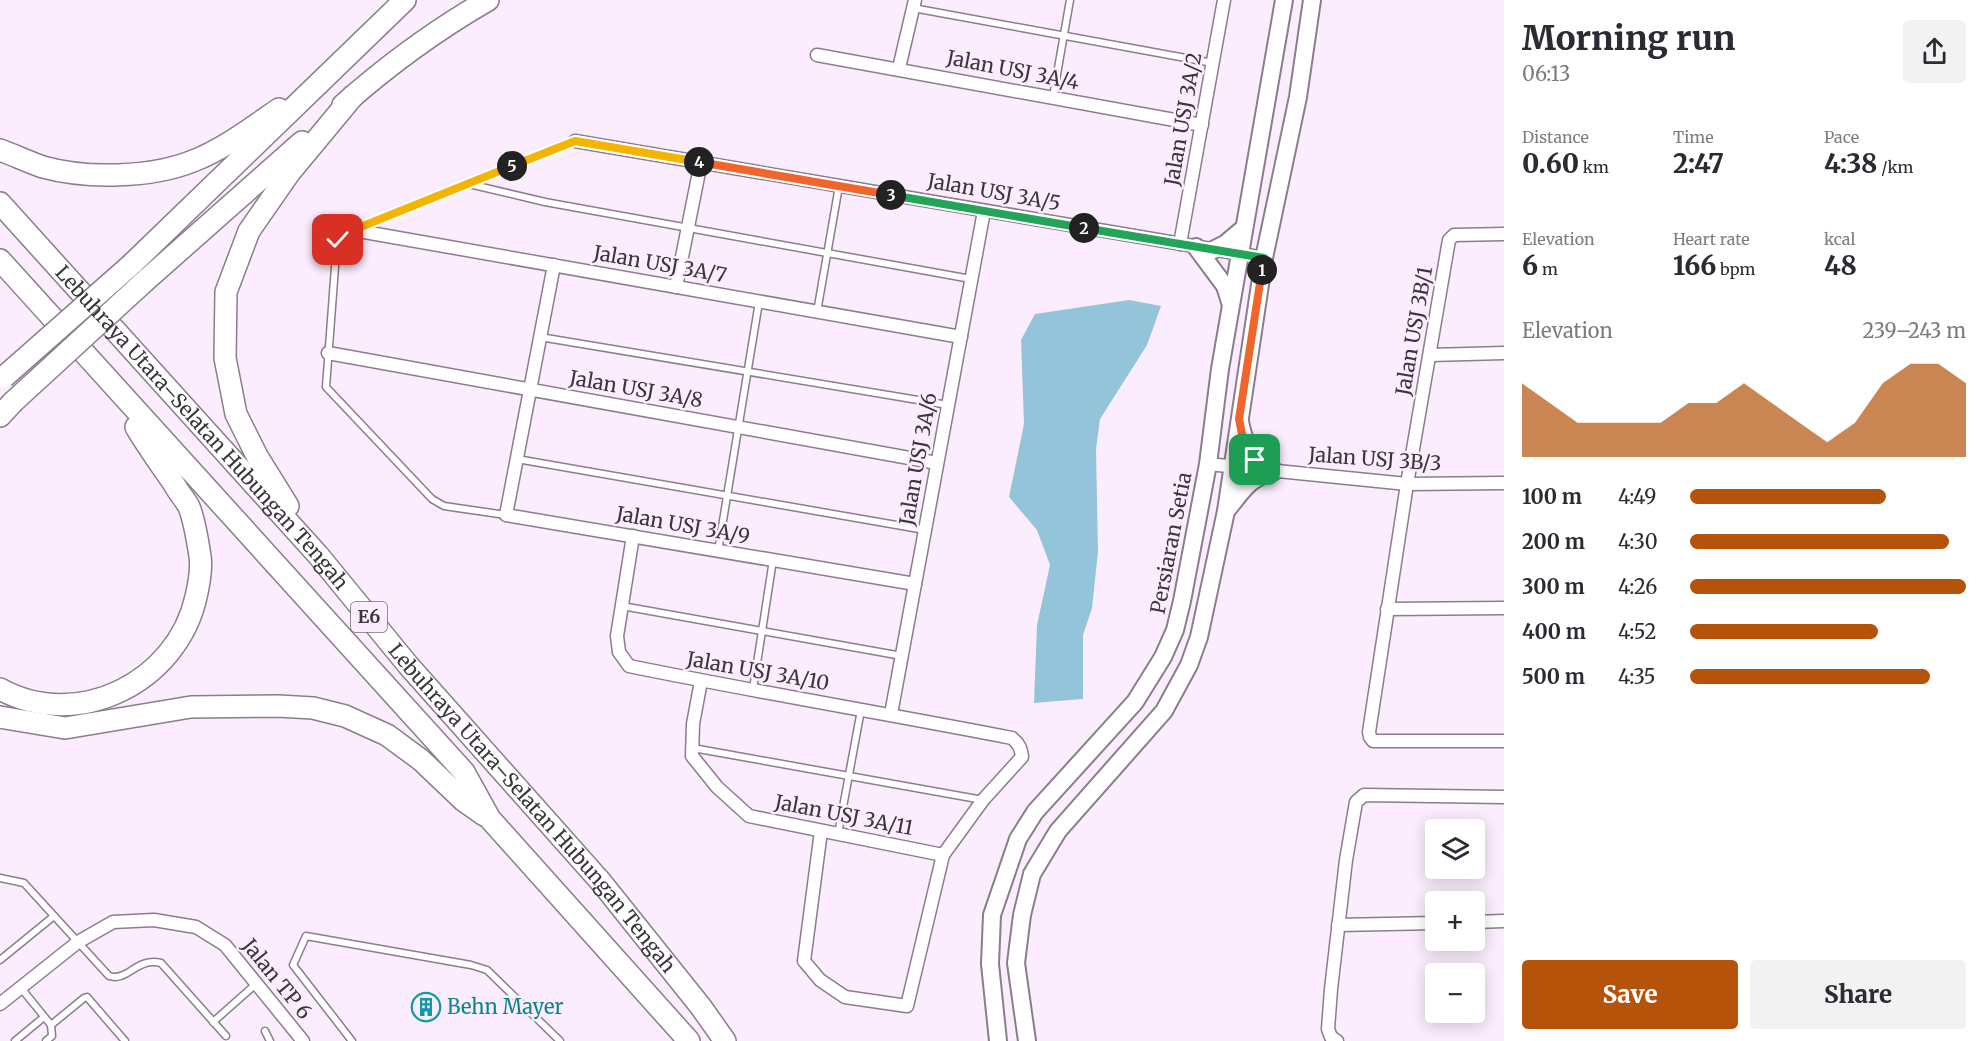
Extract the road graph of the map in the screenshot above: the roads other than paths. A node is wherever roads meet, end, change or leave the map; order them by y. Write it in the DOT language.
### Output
graph roads {
  1 [pos="405,0"];
  2 [pos="488,0"];
  3 [pos="1070,0"];
  4 [pos="1224,0"];
  5 [pos="1284,0"];
  6 [pos="1312,0"];
  7 [pos="914,4"];
  8 [pos="1063,36"];
  9 [pos="817,55"];
  10 [pos="1213,63"];
  11 [pos="898,68"];
  12 [pos="331,72"];
  13 [pos="353,96"];
  14 [pos="1053,97"];
  15 [pos="1202,125"];
  16 [pos="575,141"];
  17 [pos="0,150"];
  18 [pos="701,162"];
  19 [pos="469,184"];
  20 [pos="839,186"];
  21 [pos="0,203"];
  22 [pos="984,211"];
  23 [pos="688,227"];
  24 [pos="1244,228"];
  25 [pos="353,230"];
  26 [pos="1504,234"];
  27 [pos="1188,245"];
  28 [pos="1213,250"];
  29 [pos="828,253"];
  30 [pos="1239,254"];
  31 [pos="1264,258"];
  32 [pos="0,260"];
  33 [pos="554,266"];
  34 [pos="139,272"];
  35 [pos="971,279"];
  36 [pos="676,287"];
  37 [pos="759,302"];
  38 [pos="1231,303"];
  39 [pos="817,312"];
  40 [pos="540,337"];
  41 [pos="961,337"];
  42 [pos="328,353"];
  43 [pos="1504,353"];
  44 [pos="1430,355"];
  45 [pos="747,372"];
  46 [pos="105,378"];
  47 [pos="2,379"];
  48 [pos="530,389"];
  49 [pos="948,405"];
  50 [pos="7,409"];
  51 [pos="1239,419"];
  52 [pos="738,427"];
  53 [pos="517,459"];
  54 [pos="937,463"];
  55 [pos="1208,464"];
  56 [pos="1231,466"];
  57 [pos="1274,471"];
  58 [pos="1504,483"];
  59 [pos="1407,484"];
  60 [pos="727,495"];
  61 [pos="1226,511"];
  62 [pos="506,515"];
  63 [pos="925,530"];
  64 [pos="633,536"];
  65 [pos="718,551"];
  66 [pos="318,555"];
  67 [pos="773,560"];
  68 [pos="915,585"];
  69 [pos="622,606"];
  70 [pos="1504,608"];
  71 [pos="1387,609"];
  72 [pos="763,631"];
  73 [pos="902,656"];
  74 [pos="701,681"];
  75 [pos="0,689"];
  76 [pos="753,689"];
  77 [pos="862,709"];
  78 [pos="891,714"];
  79 [pos="0,717"];
  80 [pos="1504,741"];
  81 [pos="692,748"];
  82 [pos="849,775"];
  83 [pos="1504,797"];
  84 [pos="983,800"];
  85 [pos="490,819"];
  86 [pos="821,831"];
  87 [pos="838,834"];
  88 [pos="943,855"];
  89 [pos="0,878"];
  90 [pos="54,916"];
  91 [pos="1504,921"];
  92 [pos="1485,922"];
  93 [pos="1425,923"];
  94 [pos="1338,925"];
  95 [pos="78,942"];
  96 [pos="0,960"];
  97 [pos="257,983"];
  98 [pos="21,987"];
  99 [pos="0,1004"];
  100 [pos="44,1017"];
  101 [pos="213,1022"];
  102 [pos="51,1025"];
  103 [pos="264,1031"];
  104 [pos="226,1036"];
  105 [pos="15,1041"];
  106 [pos="46,1041"];
  107 [pos="125,1041"];
  108 [pos="270,1041"];
  109 [pos="303,1041"];
  110 [pos="352,1041"];
  111 [pos="560,1041"];
  112 [pos="689,1041"];
  113 [pos="725,1041"];
  114 [pos="998,1041"];
  115 [pos="1027,1041"];
  116 [pos="1337,1041"];
  1 -- 12 [label="highway"];
  2 -- 13 [label="highway"];
  3 -- 8 [label="lane"];
  4 -- 10 [label="street, Jalan USJ 3A/2"];
  5 -- 24 [label="main road, Persiaran Setia"];
  6 -- 31 [label="main road"];
  7 -- 8 [label="lane"];
  7 -- 11 [label="street"];
  8 -- 10 [label="lane"];
  8 -- 14 [label="lane"];
  9 -- 11 [label="street, Jalan USJ 3A/4"];
  10 -- 15 [label="street, Jalan USJ 3A/2"];
  11 -- 14 [label="street, Jalan USJ 3A/4"];
  12 -- 17 [label="highway"];
  12 -- 34 [label="highway"];
  13 -- 34 [label="highway"];
  13 -- 66 [label="highway"];
  14 -- 15 [label="street, Jalan USJ 3A/4"];
  15 -- 27 [label="street, Jalan USJ 3A/2"];
  16 -- 18 [label="street, Jalan USJ 3A/5"];
  16 -- 19 [label="lane"];
  18 -- 20 [label="street, Jalan USJ 3A/5"];
  18 -- 23 [label="street"];
  19 -- 23 [label="lane"];
  19 -- 25 [label="lane"];
  20 -- 22 [label="street, Jalan USJ 3A/5"];
  20 -- 29 [label="lane"];
  21 -- 66 [label="highway, Lebuhraya Utara–Selatan Hubungan Tengah / E6"];
  22 -- 27 [label="street, Jalan USJ 3A/5"];
  22 -- 35 [label="street, Jalan USJ 3A/6"];
  23 -- 29 [label="lane"];
  23 -- 36 [label="street"];
  24 -- 28 [label="main road"];
  24 -- 30 [label="main road, Persiaran Setia"];
  25 -- 33 [label="street, Jalan USJ 3A/7"];
  25 -- 42 [label="lane"];
  26 -- 44 [label="street, Jalan USJ 3B/1"];
  27 -- 28 [label="street, Jalan USJ 3A/5"];
  27 -- 38 [label="main road"];
  28 -- 30 [label="street, Jalan USJ 3A/5"];
  29 -- 35 [label="lane"];
  29 -- 39 [label="lane"];
  30 -- 31 [label="street, Jalan USJ 3A/5"];
  30 -- 38 [label="main road, Persiaran Setia"];
  31 -- 51 [label="main road"];
  32 -- 46 [label="highway, Lebuhraya Utara–Selatan Hubungan Tengah / E6"];
  33 -- 36 [label="street, Jalan USJ 3A/7"];
  33 -- 40 [label="street"];
  34 -- 47 [label="highway, bridge"];
  34 -- 50 [label="highway, bridge"];
  35 -- 41 [label="street, Jalan USJ 3A/6"];
  36 -- 37 [label="street, Jalan USJ 3A/7"];
  37 -- 39 [label="street, Jalan USJ 3A/7"];
  37 -- 45 [label="lane"];
  38 -- 55 [label="main road, Persiaran Setia"];
  39 -- 41 [label="street, Jalan USJ 3A/7"];
  40 -- 45 [label="lane"];
  40 -- 48 [label="street"];
  41 -- 49 [label="street, Jalan USJ 3A/6"];
  42 -- 48 [label="street, Jalan USJ 3A/8"];
  42 -- 62 [label="lane, Jalan USJ 3A/9"];
  43 -- 44 [label="street"];
  44 -- 59 [label="street, Jalan USJ 3B/1"];
  45 -- 49 [label="lane"];
  45 -- 52 [label="lane"];
  46 -- 75 [label="highway"];
  46 -- 85 [label="highway, Lebuhraya Utara–Selatan Hubungan Tengah / E6"];
  48 -- 52 [label="street, Jalan USJ 3A/8"];
  48 -- 53 [label="street"];
  49 -- 54 [label="street, Jalan USJ 3A/6"];
  51 -- 56 [label="main road"];
  51 -- 57 [label="main road"];
  52 -- 54 [label="street, Jalan USJ 3A/8"];
  52 -- 60 [label="lane"];
  53 -- 60 [label="lane"];
  53 -- 62 [label="street"];
  54 -- 63 [label="street, Jalan USJ 3A/6"];
  55 -- 56 [label="street, Jalan USJ 3B/3"];
  55 -- 114 [label="main road, Persiaran Setia"];
  56 -- 57 [label="street, Jalan USJ 3B/3"];
  56 -- 61 [label="main road"];
  57 -- 59 [label="street, Jalan USJ 3B/3"];
  57 -- 61 [label="main road"];
  58 -- 59 [label="street, Jalan USJ 3B/3"];
  59 -- 71 [label="street, Jalan USJ 3B/1"];
  60 -- 63 [label="lane"];
  60 -- 65 [label="lane"];
  61 -- 115 [label="main road"];
  62 -- 64 [label="street, Jalan USJ 3A/9"];
  63 -- 68 [label="street, Jalan USJ 3A/6"];
  64 -- 65 [label="street, Jalan USJ 3A/9"];
  64 -- 69 [label="street, Jalan USJ 3A/10"];
  65 -- 67 [label="street, Jalan USJ 3A/9"];
  66 -- 113 [label="highway, Lebuhraya Utara–Selatan Hubungan Tengah / E6"];
  67 -- 68 [label="street, Jalan USJ 3A/9"];
  67 -- 72 [label="lane"];
  68 -- 73 [label="street, Jalan USJ 3A/6"];
  69 -- 72 [label="lane"];
  69 -- 74 [label="street, Jalan USJ 3A/10"];
  70 -- 71 [label="street"];
  71 -- 80 [label="street, Jalan USJ 3B/1"];
  72 -- 73 [label="lane"];
  72 -- 76 [label="lane"];
  73 -- 78 [label="street, Jalan USJ 3A/6"];
  74 -- 76 [label="street, Jalan USJ 3A/10"];
  74 -- 81 [label="street"];
  76 -- 77 [label="street, Jalan USJ 3A/10"];
  77 -- 78 [label="street, Jalan USJ 3A/10"];
  77 -- 82 [label="lane"];
  78 -- 84 [label="street, Jalan USJ 3A/10"];
  79 -- 85 [label="highway"];
  81 -- 82 [label="lane"];
  81 -- 86 [label="street, Jalan USJ 3A/11"];
  82 -- 84 [label="lane"];
  82 -- 87 [label="lane"];
  83 -- 94 [label="street"];
  84 -- 88 [label="street"];
  85 -- 112 [label="highway, Lebuhraya Utara–Selatan Hubungan Tengah / E6"];
  86 -- 87 [label="street, Jalan USJ 3A/11"];
  86 -- 88 [label="street"];
  87 -- 88 [label="street, Jalan USJ 3A/11"];
  89 -- 90 [label="lane"];
  90 -- 95 [label="lane"];
  90 -- 96 [label="lane"];
  91 -- 92 [label="street"];
  93 -- 94 [label="street"];
  94 -- 116 [label="street"];
  95 -- 97 [label="street, Jalan TP 6"];
  95 -- 98 [label="street, Jalan TP 6"];
  95 -- 101 [label="lane"];
  97 -- 101 [label="lane"];
  97 -- 109 [label="street, Jalan TP 6"];
  98 -- 99 [label="street, Jalan TP 6"];
  98 -- 100 [label="lane"];
  100 -- 102 [label="lane"];
  100 -- 105 [label="lane"];
  101 -- 104 [label="lane"];
  102 -- 106 [label="lane"];
  102 -- 107 [label="lane"];
  103 -- 108 [label="lane"];
  110 -- 111 [label="lane"];
}
